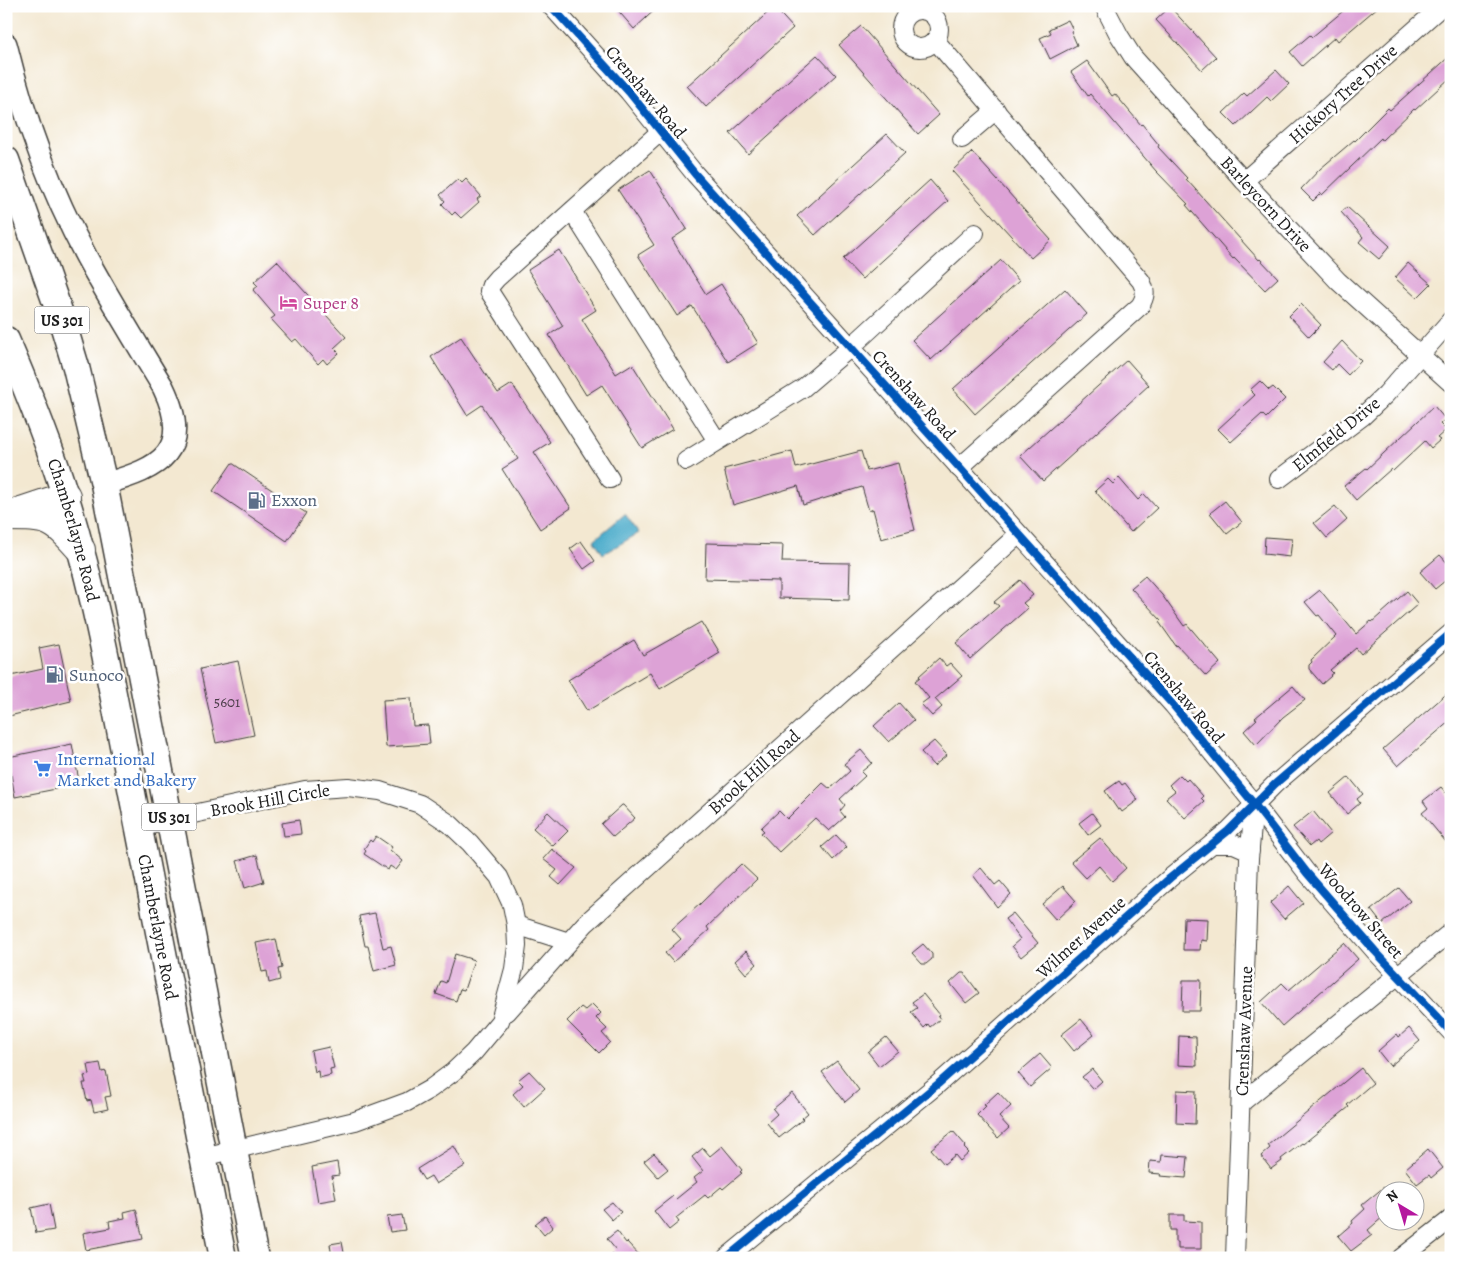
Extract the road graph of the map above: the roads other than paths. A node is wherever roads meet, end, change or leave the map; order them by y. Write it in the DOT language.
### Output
graph roads {
  1 [pos="551,6"];
  2 [pos="1104,6"];
  3 [pos="1442,6"];
  4 [pos="935,40"];
  5 [pos="6,44"];
  6 [pos="996,110"];
  7 [pos="660,132"];
  8 [pos="962,139"];
  9 [pos="6,160"];
  10 [pos="1244,182"];
  11 [pos="572,211"];
  12 [pos="975,233"];
  13 [pos="1451,320"];
  14 [pos="6,340"];
  15 [pos="851,347"];
  16 [pos="1420,355"];
  17 [pos="1451,383"];
  18 [pos="717,441"];
  19 [pos="686,461"];
  20 [pos="959,468"];
  21 [pos="610,479"];
  22 [pos="1279,479"];
  23 [pos="104,484"];
  24 [pos="66,496"];
  25 [pos="6,516"];
  26 [pos="1018,535"];
  27 [pos="81,550"];
  28 [pos="1451,633"];
  29 [pos="1254,804"];
  30 [pos="170,819"];
  31 [pos="139,829"];
  32 [pos="1212,844"];
  33 [pos="1250,852"];
  34 [pos="516,925"];
  35 [pos="1451,932"];
  36 [pos="569,942"];
  37 [pos="1398,976"];
  38 [pos="500,1021"];
  39 [pos="1451,1032"];
  40 [pos="1242,1103"];
  41 [pos="234,1150"];
  42 [pos="203,1157"];
  43 [pos="1451,1218"];
  44 [pos="223,1258"];
  45 [pos="255,1258"];
  46 [pos="726,1258"];
  47 [pos="1235,1258"];
  48 [pos="1400,1258"];
  1 -- 7 [label="street, Crenshaw Road"];
  2 -- 10 [label="street, Barleycorn Drive"];
  3 -- 10 [label="street, Hickory Tree Drive"];
  4 -- 6 [label="street"];
  5 -- 23 [label="street"];
  6 -- 8 [label="street"];
  6 -- 20 [label="street"];
  7 -- 11 [label="street"];
  7 -- 15 [label="street, Crenshaw Road"];
  9 -- 23 [label="main road, Chamberlayne Road / US 301"];
  10 -- 16 [label="street, Barleycorn Drive"];
  11 -- 18 [label="street"];
  11 -- 21 [label="street"];
  12 -- 15 [label="street"];
  13 -- 16 [label="street, Elmfield Drive"];
  14 -- 24 [label="main road, Chamberlayne Road / US 301"];
  15 -- 18 [label="street"];
  15 -- 20 [label="street, Crenshaw Road"];
  16 -- 17 [label="street, Barleycorn Drive"];
  16 -- 22 [label="street, Elmfield Drive"];
  18 -- 19 [label="street"];
  20 -- 26 [label="street, Crenshaw Road"];
  23 -- 24 [label="main road"];
  23 -- 30 [label="main road, Chamberlayne Road / US 301"];
  24 -- 25 [label="highway"];
  24 -- 27 [label="main road, Chamberlayne Road / US 301"];
  25 -- 27 [label="highway"];
  26 -- 29 [label="street, Crenshaw Road"];
  26 -- 36 [label="street, Brook Hill Road"];
  27 -- 31 [label="main road, Chamberlayne Road / US 301"];
  28 -- 29 [label="street, Wilmer Avenue"];
  29 -- 32 [label="street, Wilmer Avenue"];
  29 -- 33 [label="street, Crenshaw Avenue"];
  29 -- 37 [label="street, Woodrow Street"];
  30 -- 31 [label="street, Brook Hill Circle"];
  30 -- 34 [label="street, Brook Hill Circle"];
  30 -- 41 [label="main road, Chamberlayne Road / US 301"];
  31 -- 42 [label="main road, Chamberlayne Road / US 301"];
  32 -- 33 [label="street"];
  32 -- 46 [label="street, Wilmer Avenue"];
  33 -- 40 [label="street, Crenshaw Avenue"];
  34 -- 36 [label="street"];
  34 -- 38 [label="street, Brook Hill Circle"];
  35 -- 37 [label="street"];
  36 -- 38 [label="street, Brook Hill Road"];
  37 -- 39 [label="street, Woodrow Street"];
  37 -- 40 [label="street"];
  38 -- 41 [label="street, Brook Hill Circle"];
  40 -- 47 [label="street, Crenshaw Avenue"];
  41 -- 42 [label="street, Brook Hill Circle"];
  41 -- 45 [label="main road, Chamberlayne Road / US 301"];
  42 -- 44 [label="main road, Chamberlayne Road / US 301"];
  43 -- 48 [label="street"];
}
